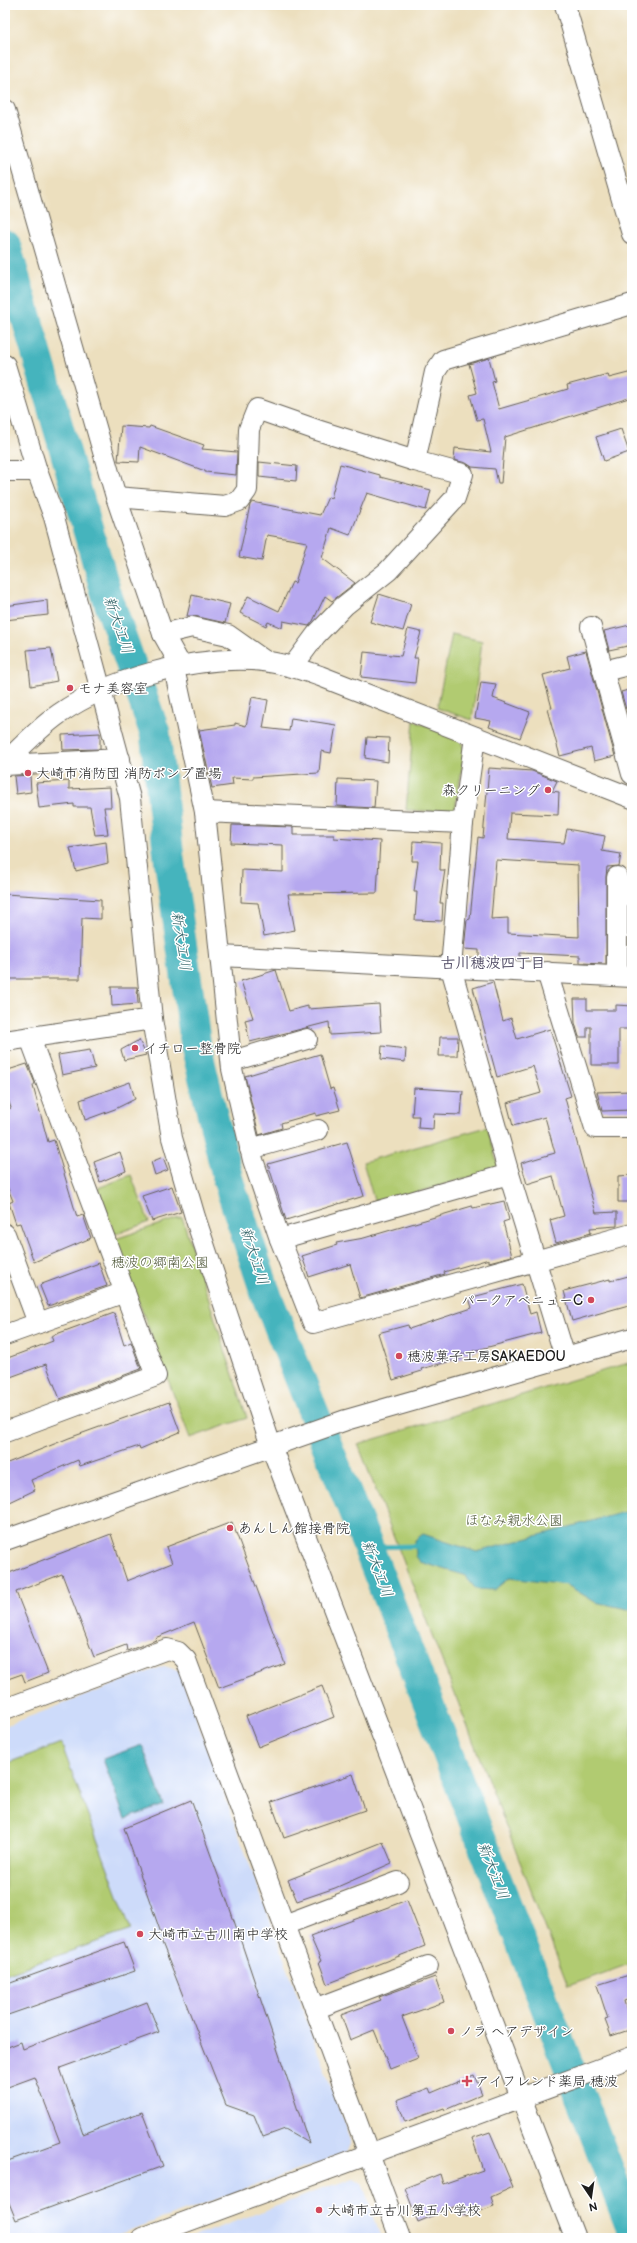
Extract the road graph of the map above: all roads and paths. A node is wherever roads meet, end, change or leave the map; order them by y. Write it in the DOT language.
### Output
graph roads {
  1 [pos="565,5"];
  2 [pos="5,110"];
  3 [pos="632,234"];
  4 [pos="632,304"];
  5 [pos="5,365"];
  6 [pos="414,460"];
  7 [pos="5,471"];
  8 [pos="37,471"];
  9 [pos="116,498"];
  10 [pos="591,627"];
  11 [pos="163,634"];
  12 [pos="268,662"];
  13 [pos="632,664"];
  14 [pos="293,666"];
  15 [pos="172,669"];
  16 [pos="604,671"];
  17 [pos="108,687"];
  18 [pos="625,720"];
  19 [pos="475,737"];
  20 [pos="120,759"];
  21 [pos="5,764"];
  22 [pos="632,774"];
  23 [pos="632,798"];
  24 [pos="205,812"];
  25 [pos="463,823"];
  26 [pos="617,877"];
  27 [pos="220,956"];
  28 [pos="451,968"];
  29 [pos="547,972"];
  30 [pos="624,977"];
  31 [pos="152,1018"];
  32 [pos="30,1038"];
  33 [pos="307,1039"];
  34 [pos="5,1041"];
  35 [pos="232,1061"];
  36 [pos="632,1128"];
  37 [pos="318,1130"];
  38 [pos="250,1149"];
  39 [pos="510,1174"];
  40 [pos="5,1234"];
  41 [pos="632,1234"];
  42 [pos="280,1239"];
  43 [pos="536,1260"];
  44 [pos="125,1292"];
  45 [pos="38,1323"];
  46 [pos="5,1335"];
  47 [pos="632,1338"];
  48 [pos="565,1357"];
  49 [pos="5,1432"];
  50 [pos="271,1446"];
  51 [pos="5,1540"];
  52 [pos="5,1709"];
  53 [pos="398,1882"];
  54 [pos="284,1925"];
  55 [pos="428,1966"];
  56 [pos="315,2009"];
  57 [pos="632,2056"];
  58 [pos="522,2099"];
  59 [pos="369,2154"];
  60 [pos="142,2238"];
  61 [pos="400,2238"];
  62 [pos="575,2238"];
  1 -- 3 [label="street"];
  2 -- 9 [label="street"];
  4 -- 6 [label="street"];
  5 -- 8 [label="street"];
  6 -- 9 [label="street"];
  6 -- 14 [label="street"];
  7 -- 8 [label="street"];
  8 -- 17 [label="street"];
  9 -- 11 [label="street"];
  10 -- 16 [label="street"];
  11 -- 12 [label="street"];
  11 -- 15 [label="street"];
  12 -- 14 [label="street"];
  12 -- 15 [label="street"];
  13 -- 16 [label="street"];
  14 -- 19 [label="street"];
  15 -- 17 [label="street"];
  15 -- 24 [label="street"];
  16 -- 18 [label="street"];
  17 -- 20 [label="street"];
  17 -- 21 [label="street"];
  18 -- 22 [label="street"];
  19 -- 23 [label="street"];
  19 -- 25 [label="street"];
  20 -- 21 [label="street"];
  20 -- 31 [label="street"];
  24 -- 25 [label="street"];
  24 -- 27 [label="street"];
  25 -- 28 [label="street"];
  26 -- 30 [label="street"];
  27 -- 28 [label="street"];
  27 -- 35 [label="street"];
  28 -- 29 [label="street"];
  28 -- 39 [label="street"];
  29 -- 30 [label="street"];
  29 -- 36 [label="street"];
  31 -- 32 [label="street"];
  31 -- 50 [label="street"];
  32 -- 34 [label="street"];
  32 -- 44 [label="street"];
  33 -- 35 [label="street"];
  35 -- 38 [label="street"];
  37 -- 38 [label="street"];
  38 -- 42 [label="street"];
  39 -- 42 [label="street"];
  39 -- 43 [label="street"];
  40 -- 45 [label="street"];
  41 -- 43 [label="street"];
  42 -- 43 [label="street"];
  43 -- 48 [label="street"];
  44 -- 45 [label="street"];
  44 -- 49 [label="street"];
  45 -- 46 [label="street"];
  47 -- 48 [label="street"];
  48 -- 50 [label="street"];
  50 -- 51 [label="street"];
  50 -- 58 [label="street"];
  52 -- 54 [label="street"];
  53 -- 54 [label="street"];
  54 -- 56 [label="street"];
  55 -- 56 [label="street"];
  56 -- 59 [label="street"];
  57 -- 58 [label="street"];
  58 -- 59 [label="street"];
  58 -- 62 [label="street"];
  59 -- 60 [label="street"];
  59 -- 61 [label="street"];
}
